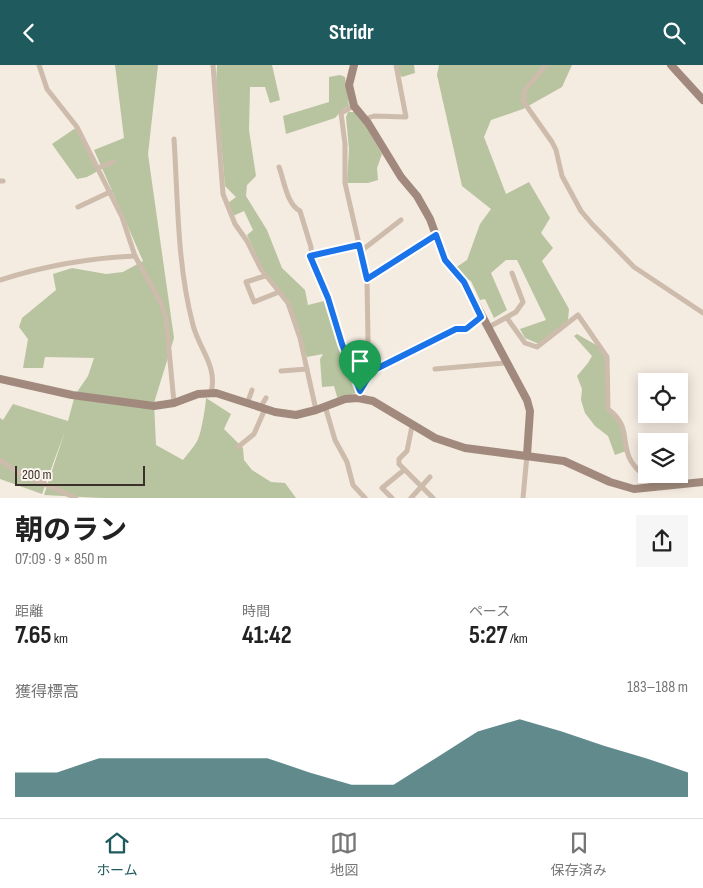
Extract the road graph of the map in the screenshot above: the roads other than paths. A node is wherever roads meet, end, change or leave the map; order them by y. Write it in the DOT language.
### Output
graph roads {
  1 [pos="38,65"];
  2 [pos="213,65"];
  3 [pos="354,65"];
  4 [pos="396,65"];
  5 [pos="546,65"];
  6 [pos="671,65"];
  7 [pos="703,100"];
  8 [pos="354,106"];
  9 [pos="365,119"];
  10 [pos="174,139"];
  11 [pos="113,162"];
  12 [pos="279,167"];
  13 [pos="98,168"];
  14 [pos="110,192"];
  15 [pos="78,207"];
  16 [pos="401,220"];
  17 [pos="436,235"];
  18 [pos="359,245"];
  19 [pos="361,251"];
  20 [pos="310,256"];
  21 [pos="136,257"];
  22 [pos="512,273"];
  23 [pos="265,276"];
  24 [pos="367,279"];
  25 [pos="0,280"];
  26 [pos="280,292"];
  27 [pos="703,313"];
  28 [pos="481,317"];
  29 [pos="507,318"];
  30 [pos="489,327"];
  31 [pos="505,363"];
  32 [pos="308,369"];
  33 [pos="435,369"];
  34 [pos="281,371"];
  35 [pos="372,371"];
  36 [pos="0,379"];
  37 [pos="252,390"];
  38 [pos="211,393"];
  39 [pos="359,394"];
  40 [pos="266,398"];
  41 [pos="174,403"];
  42 [pos="247,404"];
  43 [pos="325,407"];
  44 [pos="263,409"];
  45 [pos="316,410"];
  46 [pos="412,426"];
  47 [pos="238,447"];
  48 [pos="527,455"];
  49 [pos="0,460"];
  50 [pos="404,469"];
  51 [pos="430,477"];
  52 [pos="703,482"];
  53 [pos="421,486"];
  54 [pos="656,488"];
  55 [pos="76,498"];
  56 [pos="365,498"];
  57 [pos="392,498"];
  58 [pos="411,498"];
  59 [pos="433,498"];
  60 [pos="523,498"];
  1 -- 13 [label="street"];
  2 -- 23 [label="street"];
  3 -- 8 [label="street"];
  4 -- 9 [label="street"];
  5 -- 27 [label="street"];
  6 -- 7 [label="street"];
  8 -- 9 [label="street"];
  8 -- 18 [label="street"];
  9 -- 17 [label="street"];
  10 -- 38 [label="street"];
  11 -- 13 [label="street"];
  12 -- 20 [label="street"];
  13 -- 14 [label="street"];
  14 -- 15 [label="street"];
  14 -- 21 [label="street"];
  16 -- 19 [label="street"];
  17 -- 24 [label="street"];
  17 -- 28 [label="street"];
  18 -- 19 [label="street"];
  18 -- 20 [label="street"];
  19 -- 24 [label="street"];
  20 -- 39 [label="street"];
  21 -- 25 [label="street"];
  21 -- 41 [label="street"];
  22 -- 29 [label="street"];
  23 -- 26 [label="street"];
  23 -- 26 [label="street"];
  24 -- 35 [label="street"];
  26 -- 32 [label="street"];
  28 -- 30 [label="street"];
  28 -- 35 [label="street"];
  29 -- 30 [label="street"];
  29 -- 54 [label="street"];
  30 -- 31 [label="street"];
  31 -- 33 [label="street"];
  31 -- 48 [label="street"];
  32 -- 34 [label="street"];
  32 -- 45 [label="street"];
  35 -- 39 [label="street"];
  36 -- 41 [label="street"];
  37 -- 42 [label="street"];
  38 -- 41 [label="street"];
  38 -- 42 [label="street"];
  39 -- 43 [label="street"];
  39 -- 46 [label="street"];
  40 -- 44 [label="street"];
  42 -- 44 [label="street"];
  43 -- 45 [label="street"];
  43 -- 56 [label="street"];
  44 -- 45 [label="street"];
  44 -- 47 [label="street"];
  46 -- 48 [label="street"];
  46 -- 50 [label="street"];
  48 -- 54 [label="street"];
  48 -- 60 [label="street"];
  49 -- 55 [label="street"];
  50 -- 53 [label="street"];
  50 -- 57 [label="street"];
  51 -- 53 [label="street"];
  52 -- 54 [label="street"];
  53 -- 58 [label="street"];
  53 -- 59 [label="street"];
}
